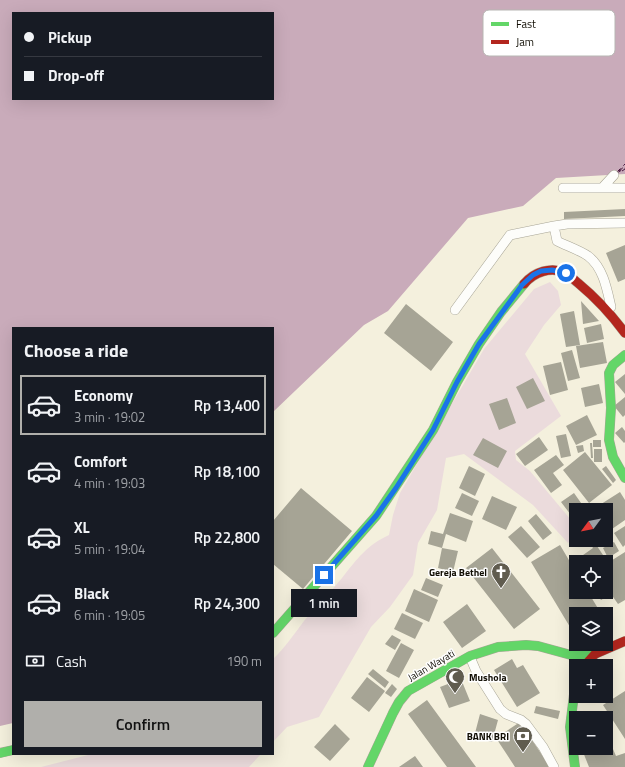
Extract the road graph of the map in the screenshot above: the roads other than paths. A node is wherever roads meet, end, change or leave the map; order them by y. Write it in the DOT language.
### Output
graph roads {
  1 [pos="614,175"];
  2 [pos="563,188"];
  3 [pos="602,188"];
  4 [pos="625,188"];
  5 [pos="625,223"];
  6 [pos="554,226"];
  7 [pos="455,310"];
  8 [pos="613,316"];
  9 [pos="625,333"];
  10 [pos="624,356"];
  11 [pos="625,478"];
  12 [pos="288,598"];
  13 [pos="297,606"];
  14 [pos="274,632"];
  15 [pos="625,641"];
  16 [pos="548,649"];
  17 [pos="595,654"];
  18 [pos="470,656"];
  19 [pos="590,659"];
  20 [pos="557,660"];
  21 [pos="572,703"];
  22 [pos="12,750"];
  23 [pos="0,753"];
  24 [pos="368,767"];
  25 [pos="554,767"];
  26 [pos="575,767"];
  1 -- 3 [label="lane"];
  2 -- 3 [label="lane"];
  3 -- 4 [label="lane"];
  5 -- 6 [label="lane"];
  6 -- 7 [label="lane"];
  6 -- 8 [label="lane"];
  8 -- 9 [label="main road"];
  8 -- 13 [label="main road"];
  10 -- 11 [label="main road"];
  12 -- 13 [label="lane"];
  13 -- 14 [label="main road"];
  15 -- 17 [label="main road"];
  16 -- 17 [label="main road, Jalan Wayati"];
  16 -- 18 [label="main road, Jalan Wayati"];
  16 -- 20 [label="main road"];
  17 -- 19 [label="main road"];
  18 -- 24 [label="main road, Jalan Wayati"];
  18 -- 25 [label="lane"];
  21 -- 26 [label="main road"];
  22 -- 23 [label="main road"];
}
